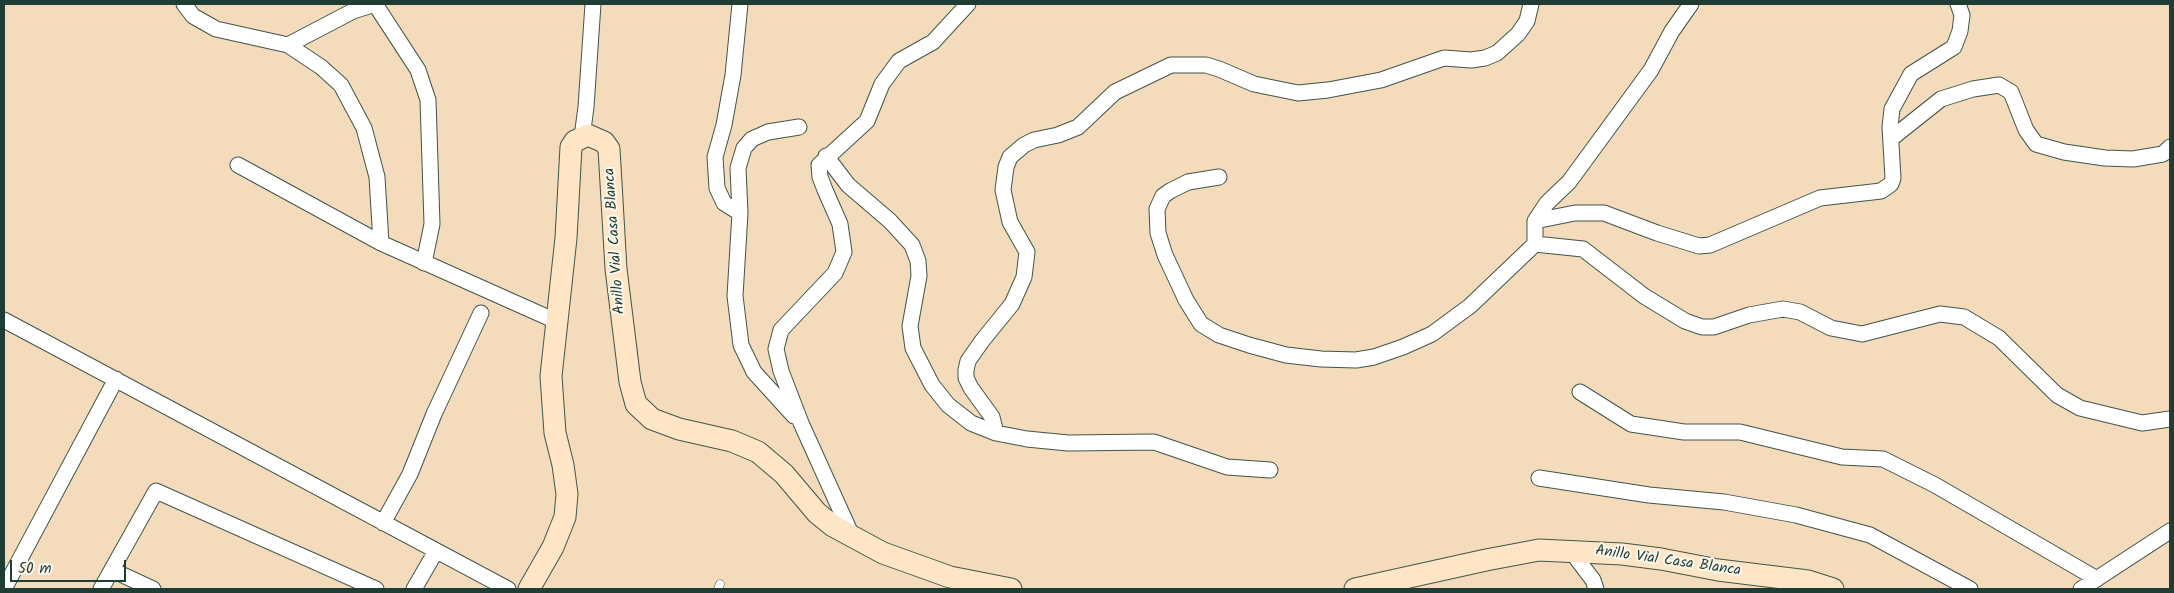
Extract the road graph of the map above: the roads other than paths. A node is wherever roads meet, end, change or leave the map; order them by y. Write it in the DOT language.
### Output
graph roads {
  1 [pos="184,4"];
  2 [pos="375,4"];
  3 [pos="594,4"];
  4 [pos="740,4"];
  5 [pos="968,4"];
  6 [pos="1531,4"];
  7 [pos="1691,4"];
  8 [pos="1958,4"];
  9 [pos="288,45"];
  10 [pos="799,127"];
  11 [pos="582,137"];
  12 [pos="1892,138"];
  13 [pos="2170,147"];
  14 [pos="826,156"];
  15 [pos="238,165"];
  16 [pos="1219,177"];
  17 [pos="740,214"];
  18 [pos="1535,221"];
  19 [pos="381,243"];
  20 [pos="1535,244"];
  21 [pos="424,263"];
  22 [pos="481,313"];
  23 [pos="4,320"];
  24 [pos="558,322"];
  25 [pos="116,379"];
  26 [pos="1580,392"];
  27 [pos="2170,419"];
  28 [pos="800,423"];
  29 [pos="996,433"];
  30 [pos="1270,470"];
  31 [pos="1539,478"];
  32 [pos="383,523"];
  33 [pos="2170,531"];
  34 [pos="853,538"];
  35 [pos="436,550"];
  36 [pos="1571,551"];
  37 [pos="112,570"];
  38 [pos="2097,579"];
  39 [pos="4,589"];
  40 [pos="102,589"];
  41 [pos="153,589"];
  42 [pos="376,589"];
  43 [pos="414,589"];
  44 [pos="508,589"];
  45 [pos="529,589"];
  46 [pos="1011,589"];
  47 [pos="1355,589"];
  48 [pos="1596,589"];
  49 [pos="1834,589"];
  50 [pos="1970,589"];
  51 [pos="2081,589"];
  1 -- 9 [label="street"];
  2 -- 9 [label="street"];
  2 -- 21 [label="street"];
  3 -- 11 [label="street"];
  4 -- 17 [label="street"];
  5 -- 14 [label="street"];
  6 -- 29 [label="street"];
  7 -- 18 [label="street"];
  8 -- 12 [label="street"];
  9 -- 19 [label="street"];
  10 -- 17 [label="street"];
  11 -- 24 [label="main road"];
  11 -- 34 [label="main road, Anillo Vial Casa Blanca"];
  12 -- 13 [label="street"];
  12 -- 18 [label="street"];
  14 -- 28 [label="street"];
  14 -- 29 [label="street"];
  15 -- 19 [label="street"];
  16 -- 20 [label="street"];
  17 -- 28 [label="street"];
  18 -- 20 [label="street"];
  19 -- 21 [label="street"];
  20 -- 27 [label="street"];
  21 -- 24 [label="street"];
  22 -- 32 [label="street"];
  23 -- 25 [label="street"];
  24 -- 45 [label="main road"];
  25 -- 32 [label="street"];
  25 -- 39 [label="street"];
  26 -- 38 [label="street"];
  28 -- 34 [label="street"];
  29 -- 30 [label="street"];
  31 -- 50 [label="street"];
  32 -- 35 [label="street"];
  33 -- 38 [label="street"];
  34 -- 46 [label="main road, Anillo Vial Casa Blanca"];
  35 -- 43 [label="street"];
  35 -- 44 [label="street"];
  36 -- 47 [label="main road, Anillo Vial Casa Blanca"];
  36 -- 48 [label="street"];
  36 -- 49 [label="main road, Anillo Vial Casa Blanca"];
  37 -- 40 [label="street"];
  37 -- 41 [label="street"];
  37 -- 42 [label="street"];
  38 -- 51 [label="street"];
}
